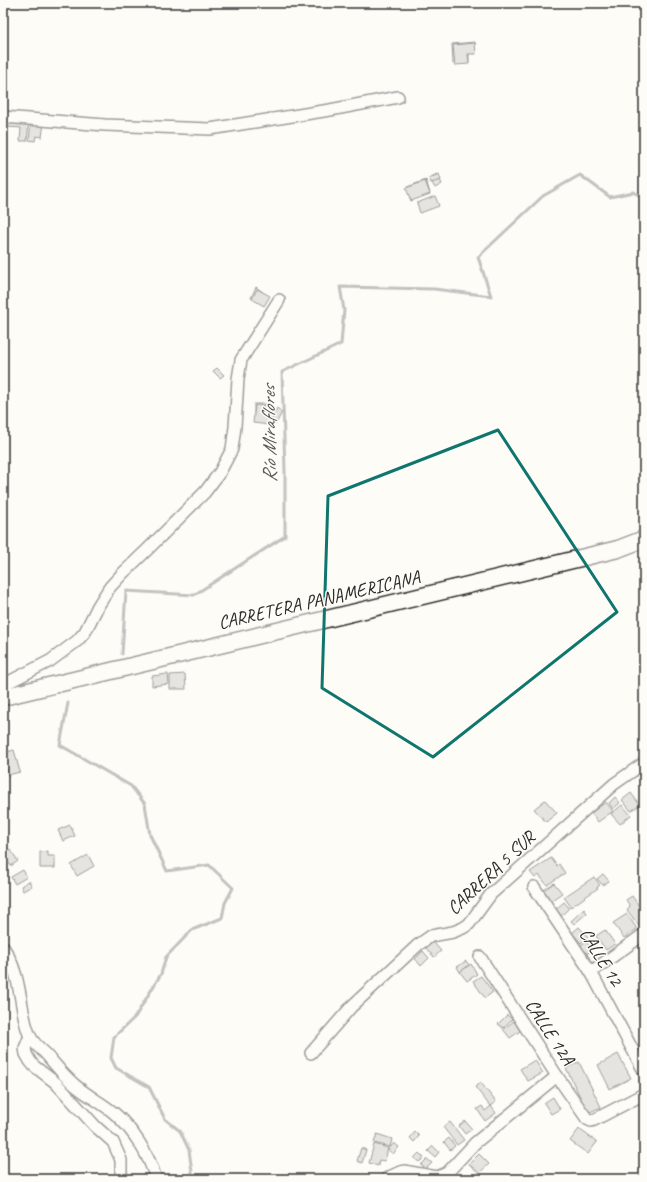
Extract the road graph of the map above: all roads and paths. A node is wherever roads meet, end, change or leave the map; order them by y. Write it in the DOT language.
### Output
graph roads {
  1 [pos="398,97"];
  2 [pos="3,117"];
  3 [pos="279,300"];
  4 [pos="644,539"];
  5 [pos="3,685"];
  6 [pos="3,696"];
  7 [pos="644,763"];
  8 [pos="534,887"];
  9 [pos="644,934"];
  10 [pos="3,947"];
  11 [pos="480,957"];
  12 [pos="591,972"];
  13 [pos="30,1036"];
  14 [pos="310,1053"];
  15 [pos="644,1071"];
  16 [pos="557,1076"];
  17 [pos="644,1094"];
  18 [pos="386,1178"];
  19 [pos="121,1179"];
  20 [pos="156,1179"];
  1 -- 2 [label="street"];
  3 -- 5 [label="street"];
  4 -- 6 [label="highway, CARRETERA PANAMERICANA"];
  7 -- 14 [label="street, CARRERA 5 SUR"];
  8 -- 12 [label="street, CALLE 12"];
  9 -- 12 [label="street"];
  10 -- 13 [label="street"];
  11 -- 16 [label="street, CALLE 12A"];
  12 -- 15 [label="street, CALLE 12"];
  13 -- 19 [label="street"];
  13 -- 20 [label="street"];
  16 -- 17 [label="street, CALLE 12A"];
  16 -- 18 [label="street"];
}
